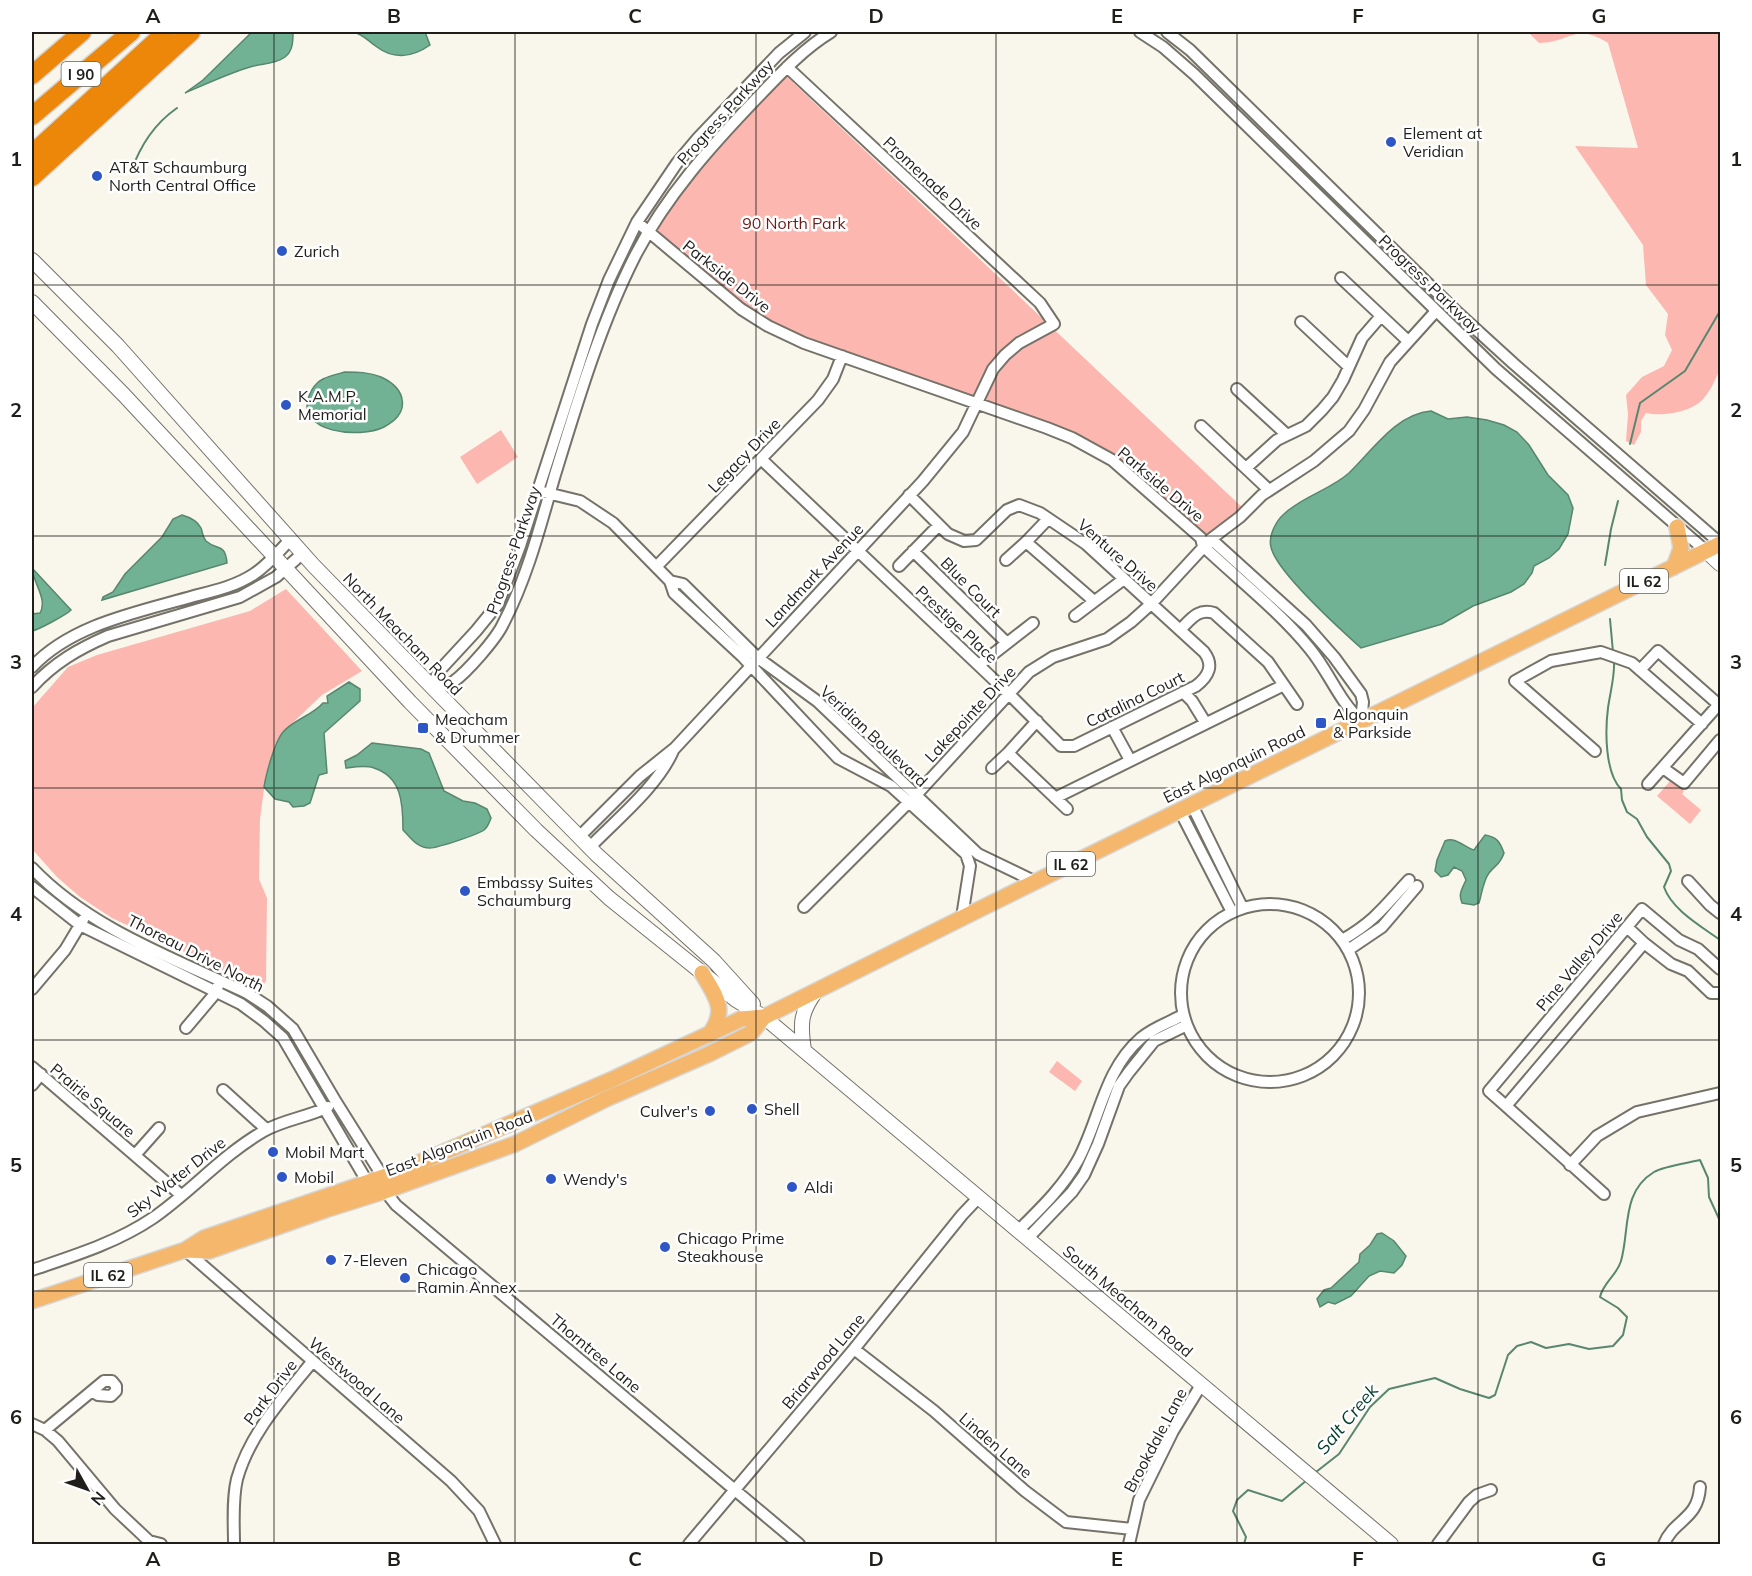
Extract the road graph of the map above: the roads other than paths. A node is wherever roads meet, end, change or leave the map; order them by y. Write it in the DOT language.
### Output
graph roads {
  1 [pos="131,32"];
  2 [pos="166,32"];
  3 [pos="191,32"];
  4 [pos="805,32"];
  5 [pos="831,32"];
  6 [pos="1140,32"];
  7 [pos="1167,32"];
  8 [pos="77,36"];
  9 [pos="32,66"];
  10 [pos="787,67"];
  11 [pos="32,75"];
  12 [pos="32,117"];
  13 [pos="1268,125"];
  14 [pos="1257,136"];
  15 [pos="32,154"];
  16 [pos="32,177"];
  17 [pos="637,222"];
  18 [pos="648,232"];
  19 [pos="32,260"];
  20 [pos="1341,278"];
  21 [pos="32,302"];
  22 [pos="1436,311"];
  23 [pos="1382,316"];
  24 [pos="1301,322"];
  25 [pos="1054,324"];
  26 [pos="1408,341"];
  27 [pos="842,356"];
  28 [pos="1348,366"];
  29 [pos="1237,389"];
  30 [pos="978,402"];
  31 [pos="1201,426"];
  32 [pos="1287,435"];
  33 [pos="761,459"];
  34 [pos="1246,468"];
  35 [pos="1269,490"];
  36 [pos="538,491"];
  37 [pos="549,494"];
  38 [pos="909,495"];
  39 [pos="1048,519"];
  40 [pos="939,525"];
  41 [pos="1677,527"];
  42 [pos="290,540"];
  43 [pos="1205,541"];
  44 [pos="1026,542"];
  45 [pos="1720,543"];
  46 [pos="856,551"];
  47 [pos="914,551"];
  48 [pos="1706,551"];
  49 [pos="303,553"];
  50 [pos="274,557"];
  51 [pos="1006,560"];
  52 [pos="1720,564"];
  53 [pos="899,566"];
  54 [pos="656,567"];
  55 [pos="1674,567"];
  56 [pos="285,569"];
  57 [pos="1124,579"];
  58 [pos="1094,601"];
  59 [pos="1151,604"];
  60 [pos="1075,616"];
  61 [pos="1033,623"];
  62 [pos="1180,630"];
  63 [pos="1007,643"];
  64 [pos="754,662"];
  65 [pos="1210,664"];
  66 [pos="979,665"];
  67 [pos="32,667"];
  68 [pos="1640,670"];
  69 [pos="1284,685"];
  70 [pos="32,687"];
  71 [pos="432,687"];
  72 [pos="1183,692"];
  73 [pos="1009,694"];
  74 [pos="1297,704"];
  75 [pos="1719,704"];
  76 [pos="1037,721"];
  77 [pos="1361,721"];
  78 [pos="1205,722"];
  79 [pos="1702,724"];
  80 [pos="1112,727"];
  81 [pos="1720,740"];
  82 [pos="1061,746"];
  83 [pos="675,748"];
  84 [pos="1595,752"];
  85 [pos="1008,753"];
  86 [pos="1130,760"];
  87 [pos="992,768"];
  88 [pos="1663,768"];
  89 [pos="1648,784"];
  90 [pos="912,798"];
  91 [pos="1054,798"];
  92 [pos="1186,808"];
  93 [pos="1067,810"];
  94 [pos="579,837"];
  95 [pos="589,848"];
  96 [pos="32,868"];
  97 [pos="1036,882"];
  98 [pos="1688,882"];
  99 [pos="1413,883"];
  100 [pos="32,887"];
  101 [pos="804,907"];
  102 [pos="1237,910"];
  103 [pos="1720,913"];
  104 [pos="87,914"];
  105 [pos="962,918"];
  106 [pos="80,925"];
  107 [pos="1627,927"];
  108 [pos="1644,943"];
  109 [pos="1345,945"];
  110 [pos="1720,969"];
  111 [pos="702,973"];
  112 [pos="220,980"];
  113 [pos="32,989"];
  114 [pos="817,990"];
  115 [pos="214,992"];
  116 [pos="1720,993"];
  117 [pos="764,1017"];
  118 [pos="1183,1021"];
  119 [pos="186,1028"];
  120 [pos="708,1035"];
  121 [pos="804,1050"];
  122 [pos="32,1067"];
  123 [pos="41,1074"];
  124 [pos="844,1084"];
  125 [pos="32,1085"];
  126 [pos="223,1090"];
  127 [pos="1720,1093"];
  128 [pos="336,1102"];
  129 [pos="1506,1106"];
  130 [pos="324,1109"];
  131 [pos="159,1128"];
  132 [pos="266,1129"];
  133 [pos="135,1155"];
  134 [pos="1570,1165"];
  135 [pos="368,1183"];
  136 [pos="384,1184"];
  137 [pos="1604,1194"];
  138 [pos="181,1195"];
  139 [pos="979,1197"];
  140 [pos="1024,1234"];
  141 [pos="185,1250"];
  142 [pos="32,1270"];
  143 [pos="32,1301"];
  144 [pos="854,1349"];
  145 [pos="312,1362"];
  146 [pos="1201,1385"];
  147 [pos="93,1392"];
  148 [pos="32,1424"];
  149 [pos="45,1430"];
  150 [pos="1700,1487"];
  151 [pos="734,1489"];
  152 [pos="1491,1491"];
  153 [pos="1132,1529"];
  154 [pos="161,1545"];
  155 [pos="234,1545"];
  156 [pos="495,1545"];
  157 [pos="688,1545"];
  158 [pos="799,1545"];
  159 [pos="1129,1545"];
  160 [pos="1390,1545"];
  161 [pos="1438,1545"];
  162 [pos="1664,1545"];
  1 -- 12 [label="highway, I 90"];
  2 -- 15 [label="highway"];
  3 -- 16 [label="highway"];
  4 -- 17 [label="street, Progress Parkway"];
  5 -- 10 [label="street, Progress Parkway"];
  6 -- 14 [label="street, Progress Parkway"];
  7 -- 13 [label="street, Progress Parkway"];
  8 -- 9 [label="highway"];
  8 -- 11 [label="highway, I 90"];
  10 -- 18 [label="street, Progress Parkway"];
  10 -- 25 [label="street, Promenade Drive"];
  13 -- 14 [label="street"];
  13 -- 45 [label="street, Progress Parkway"];
  14 -- 22 [label="street, Progress Parkway"];
  17 -- 18 [label="street, Parkside Drive"];
  17 -- 36 [label="street, Progress Parkway"];
  18 -- 27 [label="street, Parkside Drive"];
  18 -- 37 [label="street, Progress Parkway"];
  19 -- 42 [label="main road, North Meacham Road"];
  20 -- 23 [label="street"];
  21 -- 50 [label="main road, North Meacham Road"];
  22 -- 26 [label="street, Lakepointe Drive"];
  22 -- 41 [label="street, Progress Parkway"];
  23 -- 26 [label="street"];
  23 -- 28 [label="street"];
  24 -- 28 [label="street"];
  25 -- 30 [label="street, Landmark Avenue"];
  26 -- 35 [label="street, Lakepointe Drive"];
  27 -- 30 [label="street, Parkside Drive"];
  27 -- 33 [label="street, Legacy Drive"];
  28 -- 32 [label="street"];
  29 -- 32 [label="street"];
  30 -- 38 [label="street, Landmark Avenue"];
  30 -- 43 [label="street, Parkside Drive"];
  31 -- 34 [label="street"];
  32 -- 34 [label="street"];
  33 -- 46 [label="street, Prestige Place"];
  33 -- 54 [label="street, Legacy Drive"];
  34 -- 35 [label="street"];
  35 -- 43 [label="street, Lakepointe Drive"];
  36 -- 37 [label="street, Veridian Boulevard"];
  36 -- 71 [label="street, Progress Parkway"];
  37 -- 54 [label="street, Veridian Boulevard"];
  37 -- 71 [label="street, Progress Parkway"];
  38 -- 40 [label="street, Venture Drive"];
  38 -- 46 [label="street, Landmark Avenue"];
  39 -- 40 [label="street, Venture Drive"];
  39 -- 44 [label="street"];
  39 -- 57 [label="street, Venture Drive"];
  40 -- 47 [label="street"];
  41 -- 48 [label="street, Progress Parkway"];
  41 -- 55 [label="main road"];
  42 -- 49 [label="main road, North Meacham Road"];
  42 -- 50 [label="street"];
  43 -- 59 [label="street, Lakepointe Drive"];
  43 -- 77 [label="street, Parkside Drive"];
  43 -- 77 [label="street, Parkside Drive"];
  44 -- 51 [label="street"];
  44 -- 58 [label="street"];
  45 -- 48 [label="main road, East Algonquin Road / IL 62"];
  46 -- 64 [label="street, Landmark Avenue"];
  46 -- 66 [label="street, Prestige Place"];
  47 -- 53 [label="street"];
  47 -- 63 [label="street, Blue Court"];
  48 -- 52 [label="main road"];
  48 -- 55 [label="main road, East Algonquin Road / IL 62"];
  49 -- 56 [label="street"];
  49 -- 71 [label="main road, North Meacham Road"];
  50 -- 56 [label="main road, North Meacham Road"];
  50 -- 67 [label="street"];
  54 -- 64 [label="street, Veridian Boulevard"];
  55 -- 77 [label="main road, East Algonquin Road / IL 62"];
  56 -- 70 [label="street"];
  56 -- 111 [label="main road, North Meacham Road"];
  57 -- 58 [label="street"];
  57 -- 59 [label="street, Venture Drive"];
  58 -- 60 [label="street"];
  59 -- 62 [label="street, Venture Drive"];
  59 -- 73 [label="street, Lakepointe Drive"];
  61 -- 63 [label="street"];
  62 -- 65 [label="street, Venture Drive"];
  62 -- 69 [label="street"];
  63 -- 66 [label="street"];
  64 -- 83 [label="street, Landmark Avenue"];
  64 -- 90 [label="street, Veridian Boulevard"];
  64 -- 90 [label="street, Veridian Boulevard"];
  65 -- 72 [label="street, Catalina Court"];
  66 -- 73 [label="street, Prestige Place"];
  68 -- 75 [label="street"];
  68 -- 79 [label="street"];
  68 -- 84 [label="street"];
  69 -- 74 [label="street"];
  69 -- 78 [label="street"];
  71 -- 94 [label="main road, North Meacham Road"];
  72 -- 78 [label="street"];
  72 -- 80 [label="street, Catalina Court"];
  73 -- 76 [label="street, Prestige Place"];
  73 -- 90 [label="street, Lakepointe Drive"];
  75 -- 79 [label="street"];
  76 -- 82 [label="street, Prestige Place"];
  76 -- 85 [label="street"];
  77 -- 92 [label="main road, East Algonquin Road / IL 62"];
  78 -- 86 [label="street"];
  79 -- 88 [label="street"];
  80 -- 82 [label="street, Catalina Court"];
  80 -- 86 [label="street"];
  81 -- 88 [label="street"];
  83 -- 94 [label="street, Landmark Avenue"];
  83 -- 95 [label="street"];
  85 -- 87 [label="street"];
  85 -- 91 [label="street"];
  86 -- 91 [label="street"];
  88 -- 89 [label="street"];
  90 -- 97 [label="street, Veridian Boulevard"];
  90 -- 101 [label="street, Lakepointe Drive"];
  90 -- 105 [label="street, Veridian Boulevard"];
  91 -- 93 [label="street"];
  92 -- 97 [label="main road, East Algonquin Road / IL 62"];
  92 -- 102 [label="street"];
  94 -- 95 [label="main road, North Meacham Road"];
  95 -- 117 [label="main road, North Meacham Road"];
  96 -- 104 [label="street, Thoreau Drive North"];
  97 -- 105 [label="main road, East Algonquin Road / IL 62"];
  98 -- 103 [label="street"];
  99 -- 109 [label="street"];
  100 -- 106 [label="street, Thoreau Drive North"];
  102 -- 109 [label="street"];
  102 -- 118 [label="street"];
  104 -- 106 [label="street"];
  104 -- 112 [label="street, Thoreau Drive North"];
  105 -- 114 [label="main road, East Algonquin Road / IL 62"];
  106 -- 113 [label="street"];
  106 -- 115 [label="street, Thoreau Drive North"];
  107 -- 108 [label="street"];
  107 -- 110 [label="street, Pine Valley Drive"];
  107 -- 129 [label="street, Pine Valley Drive"];
  108 -- 116 [label="street"];
  108 -- 129 [label="street"];
  109 -- 118 [label="street"];
  111 -- 117 [label="main road, North Meacham Road"];
  111 -- 120 [label="main road"];
  112 -- 115 [label="street"];
  112 -- 128 [label="street, Thoreau Drive North"];
  114 -- 117 [label="main road, East Algonquin Road / IL 62"];
  114 -- 121 [label="main road"];
  115 -- 119 [label="street"];
  115 -- 130 [label="street, Thoreau Drive North"];
  117 -- 120 [label="main road, East Algonquin Road / IL 62"];
  117 -- 121 [label="main road, North Meacham Road"];
  117 -- 136 [label="main road, East Algonquin Road / IL 62"];
  118 -- 140 [label="street"];
  120 -- 136 [label="main road, East Algonquin Road / IL 62"];
  121 -- 124 [label="main road, North Meacham Road"];
  122 -- 123 [label="street, Prairie Square"];
  123 -- 125 [label="street"];
  123 -- 133 [label="street, Prairie Square"];
  124 -- 139 [label="main road, South Meacham Road"];
  126 -- 132 [label="street"];
  127 -- 134 [label="street"];
  128 -- 130 [label="street, Sky Water Drive"];
  128 -- 136 [label="street, Thoreau Drive North"];
  129 -- 134 [label="street, Pine Valley Drive"];
  130 -- 132 [label="street, Sky Water Drive"];
  130 -- 135 [label="street, Thoreau Drive North"];
  131 -- 133 [label="street"];
  132 -- 138 [label="street, Sky Water Drive"];
  133 -- 138 [label="street, Prairie Square"];
  134 -- 137 [label="street, Pine Valley Drive"];
  135 -- 136 [label="main road, East Algonquin Road / IL 62"];
  135 -- 141 [label="main road, East Algonquin Road / IL 62"];
  136 -- 141 [label="main road, East Algonquin Road / IL 62"];
  136 -- 151 [label="street, Thorntree Lane"];
  138 -- 142 [label="street, Sky Water Drive"];
  139 -- 140 [label="main road, South Meacham Road"];
  139 -- 144 [label="street, Briarwood Lane"];
  140 -- 146 [label="main road, South Meacham Road"];
  141 -- 143 [label="main road, East Algonquin Road / IL 62"];
  141 -- 145 [label="street, Westwood Lane"];
  144 -- 151 [label="street, Briarwood Lane"];
  144 -- 153 [label="street, Linden Lane"];
  145 -- 155 [label="street, Park Drive"];
  145 -- 156 [label="street, Westwood Lane"];
  146 -- 153 [label="street, Brookdale Lane"];
  146 -- 160 [label="main road, South Meacham Road"];
  147 -- 149 [label="street"];
  148 -- 149 [label="street"];
  149 -- 154 [label="street"];
  150 -- 162 [label="street"];
  151 -- 157 [label="street, Briarwood Lane"];
  151 -- 158 [label="street, Thorntree Lane"];
  152 -- 161 [label="street"];
  153 -- 159 [label="street, Brookdale Lane"];
}
